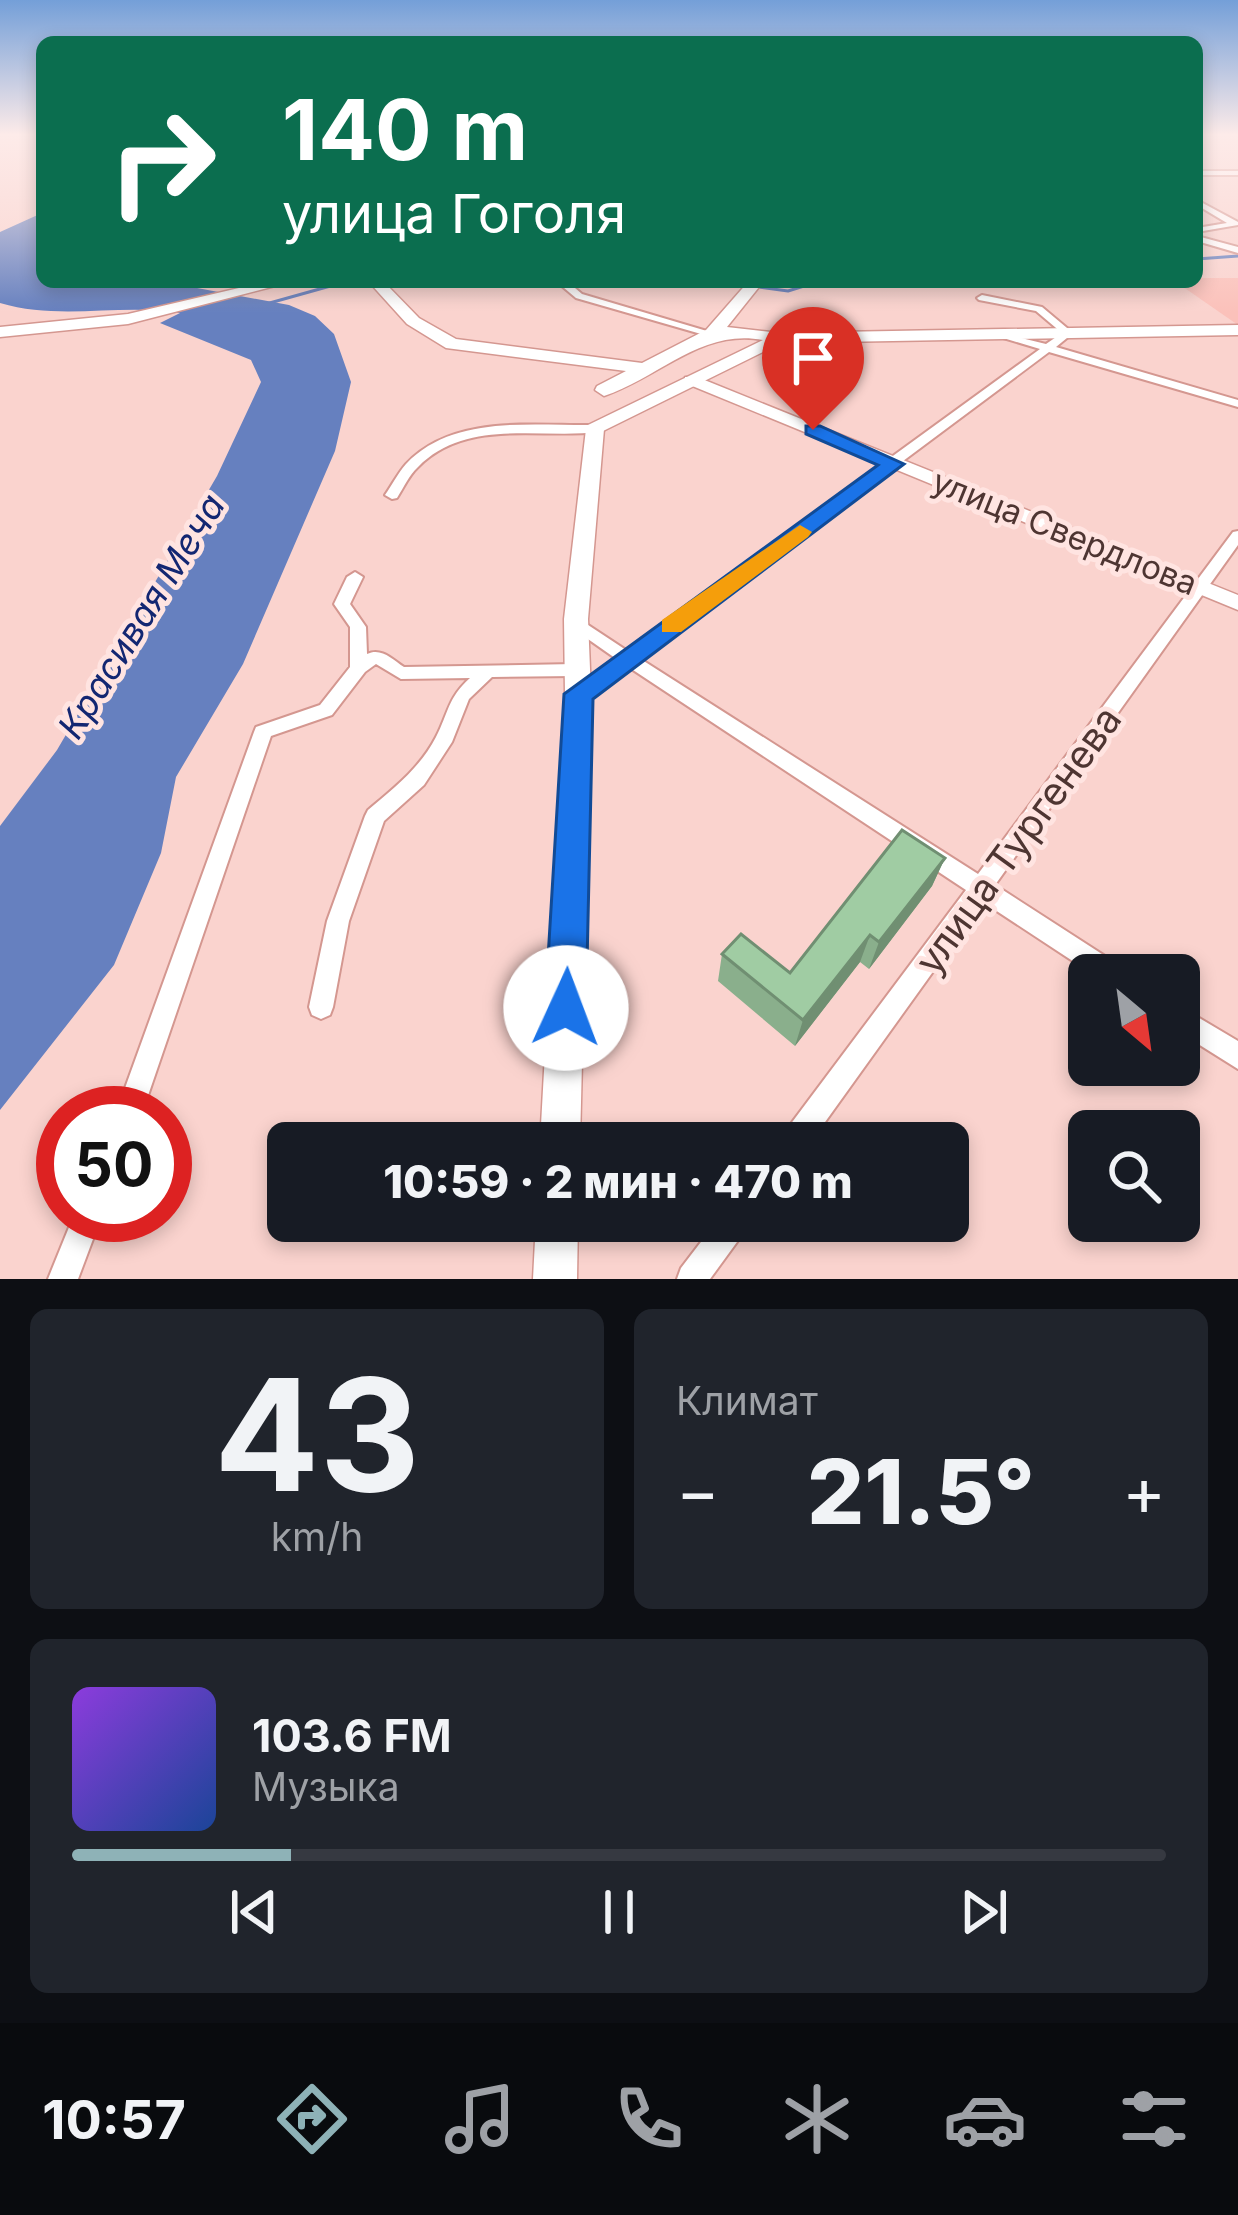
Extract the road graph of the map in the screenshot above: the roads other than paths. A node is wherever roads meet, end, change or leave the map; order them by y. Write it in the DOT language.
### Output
graph roads {
  1 [pos="1203,205"];
  2 [pos="1203,232"];
  3 [pos="1203,236"];
  4 [pos="1238,250"];
  5 [pos="259,288"];
  6 [pos="382,288"];
  7 [pos="569,288"];
  8 [pos="754,288"];
  9 [pos="982,298"];
  10 [pos="740,330"];
  11 [pos="1238,331"];
  12 [pos="0,332"];
  13 [pos="1068,333"];
  14 [pos="1004,335"];
  15 [pos="705,338"];
  16 [pos="1049,348"];
  17 [pos="575,363"];
  18 [pos="646,368"];
  19 [pos="692,380"];
  20 [pos="604,390"];
  21 [pos="657,398"];
  22 [pos="1238,404"];
  23 [pos="595,430"];
  24 [pos="894,464"];
  25 [pos="392,495"];
  26 [pos="1238,535"];
  27 [pos="356,577"];
  28 [pos="1201,587"];
  29 [pos="1238,603"];
  30 [pos="576,625"];
  31 [pos="628,658"];
  32 [pos="359,668"];
  33 [pos="487,672"];
  34 [pos="577,682"];
  35 [pos="983,889"];
  36 [pos="1082,954"];
  37 [pos="321,1007"];
  38 [pos="1200,1032"];
  39 [pos="1238,1056"];
  40 [pos="138,1086"];
  41 [pos="561,1122"];
  42 [pos="810,1122"];
  43 [pos="77,1242"];
  44 [pos="556,1242"];
  45 [pos="719,1242"];
  46 [pos="63,1279"];
  47 [pos="555,1279"];
  48 [pos="692,1279"];
  1 -- 2 [label="street"];
  3 -- 4 [label="street"];
  5 -- 12 [label="main road"];
  6 -- 17 [label="main road"];
  7 -- 15 [label="street"];
  8 -- 10 [label="main road"];
  9 -- 13 [label="street"];
  10 -- 14 [label="main road"];
  10 -- 15 [label="main road"];
  10 -- 19 [label="main road"];
  11 -- 13 [label="main road"];
  13 -- 14 [label="main road"];
  13 -- 16 [label="street"];
  14 -- 16 [label="street"];
  15 -- 18 [label="main road"];
  16 -- 22 [label="street"];
  16 -- 24 [label="street"];
  17 -- 18 [label="main road"];
  17 -- 20 [label="main road"];
  18 -- 20 [label="main road"];
  19 -- 21 [label="main road"];
  19 -- 24 [label="main road, улица Свердлова"];
  20 -- 21 [label="main road"];
  20 -- 23 [label="main road"];
  21 -- 23 [label="main road"];
  23 -- 25 [label="street"];
  23 -- 30 [label="main road"];
  24 -- 28 [label="main road, улица Свердлова"];
  24 -- 31 [label="street"];
  26 -- 28 [label="street, улица Тургенева"];
  27 -- 32 [label="street"];
  28 -- 29 [label="main road, улица Свердлова"];
  28 -- 35 [label="street, улица Тургенева"];
  30 -- 31 [label="street"];
  30 -- 34 [label="main road"];
  31 -- 34 [label="street"];
  31 -- 35 [label="street"];
  32 -- 33 [label="street"];
  32 -- 40 [label="street"];
  33 -- 34 [label="street"];
  33 -- 37 [label="street"];
  34 -- 41 [label="main road"];
  35 -- 36 [label="street"];
  35 -- 42 [label="street, улица Тургенева"];
  38 -- 39 [label="street"];
  43 -- 46 [label="street"];
  44 -- 47 [label="main road"];
  45 -- 48 [label="street"];
}
